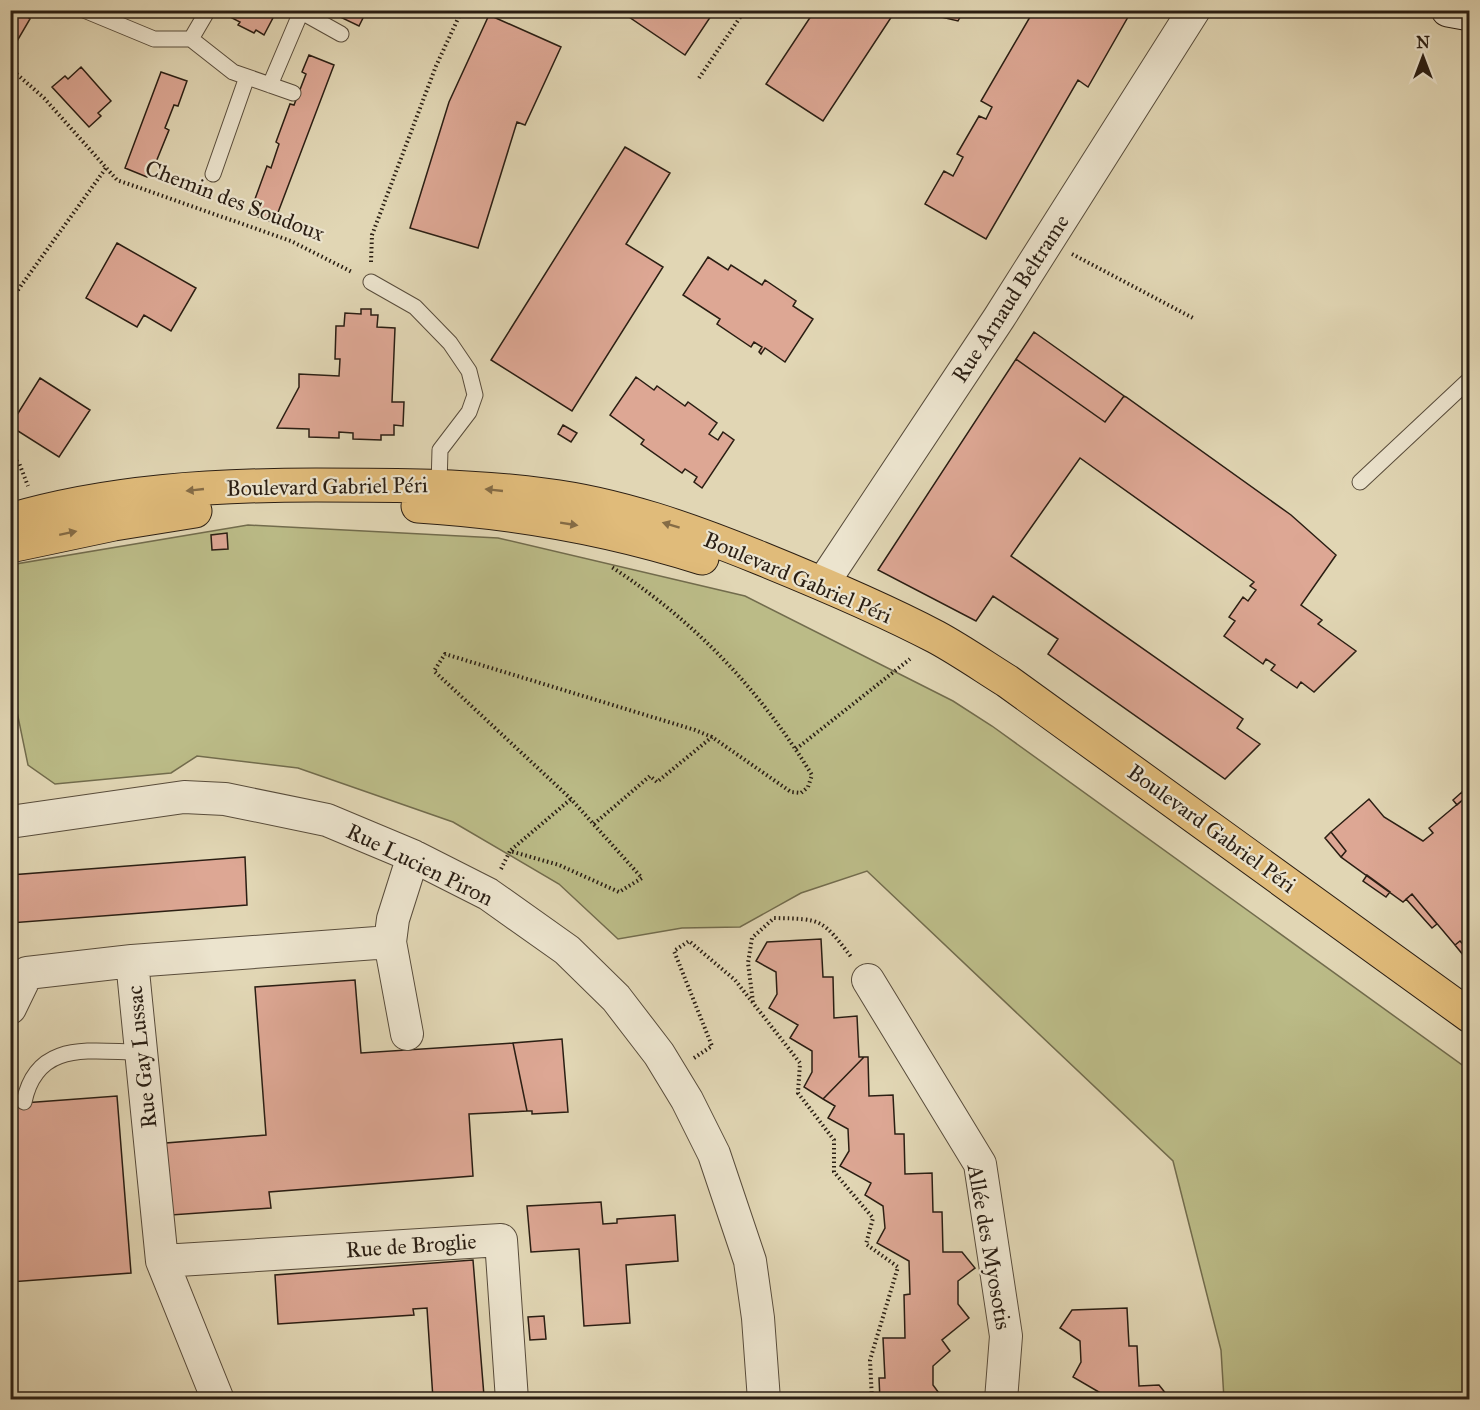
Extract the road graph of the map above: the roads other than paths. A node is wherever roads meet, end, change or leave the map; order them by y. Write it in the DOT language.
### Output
graph roads {
  1 [pos="84,10"];
  2 [pos="208,10"];
  3 [pos="1194,10"];
  4 [pos="1448,10"];
  5 [pos="300,11"];
  6 [pos="1470,14"];
  7 [pos="341,34"];
  8 [pos="191,39"];
  9 [pos="247,77"];
  10 [pos="270,85"];
  11 [pos="293,93"];
  12 [pos="213,174"];
  13 [pos="371,282"];
  14 [pos="1470,379"];
  15 [pos="1360,482"];
  16 [pos="439,484"];
  17 [pos="10,520"];
  18 [pos="10,546"];
  19 [pos="823,583"];
  20 [pos="10,822"];
  21 [pos="412,856"];
  22 [pos="390,942"];
  23 [pos="132,962"];
  24 [pos="868,980"];
  25 [pos="10,1008"];
  26 [pos="1470,1016"];
  27 [pos="407,1034"];
  28 [pos="1470,1035"];
  29 [pos="141,1052"];
  30 [pos="24,1102"];
  31 [pos="162,1261"];
  32 [pos="218,1400"];
  33 [pos="512,1400"];
  34 [pos="764,1400"];
  35 [pos="1001,1400"];
  1 -- 8 [label="lane"];
  2 -- 8 [label="lane"];
  3 -- 19 [label="street, Rue Arnaud Beltrame"];
  4 -- 6 [label="street"];
  5 -- 7 [label="lane"];
  5 -- 10 [label="lane"];
  8 -- 9 [label="lane"];
  9 -- 10 [label="lane"];
  9 -- 12 [label="lane"];
  10 -- 11 [label="lane"];
  13 -- 16 [label="lane"];
  14 -- 15 [label="lane"];
  16 -- 17 [label="main road, Boulevard Gabriel Péri, one-way"];
  19 -- 16 [label="main road, Boulevard Gabriel Péri, one-way"];
  18 -- 28 [label="main road, Boulevard Gabriel Péri, one-way"];
  19 -- 26 [label="main road, Boulevard Gabriel Péri"];
  20 -- 21 [label="street, Rue Lucien Piron"];
  21 -- 22 [label="street"];
  21 -- 34 [label="street, Rue Lucien Piron"];
  22 -- 23 [label="street, Rue Gay Lussac"];
  22 -- 27 [label="street"];
  23 -- 25 [label="street"];
  23 -- 29 [label="street, Rue Gay Lussac"];
  24 -- 35 [label="street, Allée des Myosotis"];
  29 -- 30 [label="lane"];
  29 -- 31 [label="street, Rue Gay Lussac"];
  31 -- 32 [label="street, Rue Gay Lussac"];
  31 -- 33 [label="street, Rue de Broglie"];
}
